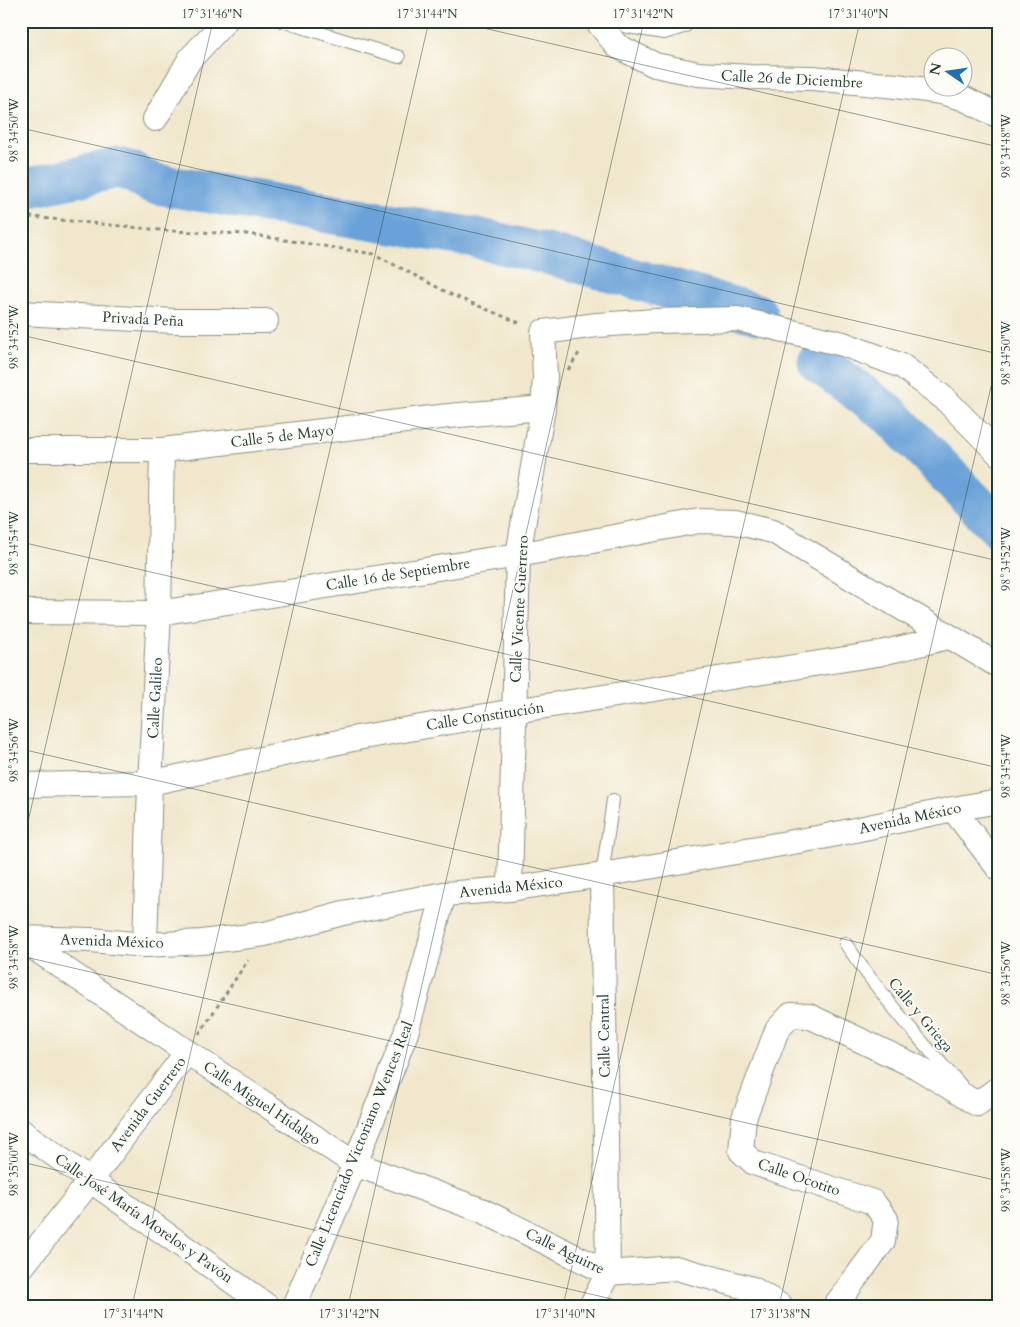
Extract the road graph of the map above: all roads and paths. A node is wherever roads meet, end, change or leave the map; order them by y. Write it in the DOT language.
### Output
graph roads {
  1 [pos="225,21"];
  2 [pos="282,21"];
  3 [pos="597,21"];
  4 [pos="628,21"];
  5 [pos="682,21"];
  6 [pos="399,57"];
  7 [pos="999,116"];
  8 [pos="155,119"];
  9 [pos="21,216"];
  10 [pos="21,314"];
  11 [pos="266,321"];
  12 [pos="598,325"];
  13 [pos="543,332"];
  14 [pos="563,378"];
  15 [pos="543,408"];
  16 [pos="21,450"];
  17 [pos="162,450"];
  18 [pos="999,454"];
  19 [pos="518,554"];
  20 [pos="21,612"];
  21 [pos="159,613"];
  22 [pos="948,637"];
  23 [pos="999,666"];
  24 [pos="514,711"];
  25 [pos="150,783"];
  26 [pos="21,785"];
  27 [pos="614,800"];
  28 [pos="999,801"];
  29 [pos="953,809"];
  30 [pos="999,869"];
  31 [pos="602,876"];
  32 [pos="510,889"];
  33 [pos="444,894"];
  34 [pos="265,934"];
  35 [pos="21,939"];
  36 [pos="845,944"];
  37 [pos="145,945"];
  38 [pos="187,1052"];
  39 [pos="999,1088"];
  40 [pos="977,1104"];
  41 [pos="21,1130"];
  42 [pos="355,1164"];
  43 [pos="91,1180"];
  44 [pos="21,1268"];
  45 [pos="608,1273"];
  46 [pos="267,1306"];
  47 [pos="294,1306"];
  48 [pos="591,1306"];
  49 [pos="781,1306"];
  50 [pos="835,1306"];
  1 -- 8 [label="street"];
  2 -- 6 [label="lane"];
  3 -- 7 [label="street, Calle 26 de Diciembre"];
  4 -- 5 [label="street"];
  9 -- 13 [label="path"];
  10 -- 11 [label="street, Privada Peña"];
  12 -- 13 [label="street"];
  12 -- 14 [label="path"];
  12 -- 18 [label="street"];
  13 -- 15 [label="street, Calle Vicente Guerrero"];
  15 -- 17 [label="street, Calle 5 de Mayo"];
  15 -- 19 [label="street, Calle Vicente Guerrero"];
  16 -- 17 [label="street, Calle 5 de Mayo"];
  17 -- 21 [label="street, Calle Galileo"];
  19 -- 21 [label="street, Calle 16 de Septiembre"];
  19 -- 22 [label="street, Calle 16 de Septiembre"];
  19 -- 24 [label="street, Calle Vicente Guerrero"];
  20 -- 21 [label="street, Calle 16 de Septiembre"];
  21 -- 25 [label="street, Calle Galileo"];
  22 -- 23 [label="street, Calle 16 de Septiembre"];
  22 -- 24 [label="street, Calle Constitución"];
  24 -- 25 [label="street, Calle Constitución"];
  24 -- 32 [label="street, Calle Vicente Guerrero"];
  25 -- 26 [label="street, Calle Constitución"];
  25 -- 37 [label="street, Calle Galileo"];
  27 -- 31 [label="lane, Calle Central"];
  28 -- 29 [label="street, Avenida México"];
  29 -- 30 [label="street"];
  29 -- 31 [label="street, Avenida México"];
  31 -- 32 [label="street, Avenida México"];
  31 -- 45 [label="street, Calle Central"];
  32 -- 33 [label="street, Avenida México"];
  33 -- 34 [label="street, Avenida México"];
  33 -- 42 [label="street, Calle Licenciado Victoriano Wences Real"];
  34 -- 37 [label="street, Avenida México"];
  34 -- 38 [label="path, Avenida Guerrero"];
  35 -- 37 [label="street, Avenida México"];
  35 -- 38 [label="street, Calle Miguel Hidalgo"];
  36 -- 40 [label="lane, Calle y Griega"];
  38 -- 42 [label="street, Calle Miguel Hidalgo"];
  38 -- 43 [label="street, Avenida Guerrero"];
  39 -- 40 [label="street"];
  40 -- 50 [label="street, Calle Ocotito"];
  41 -- 43 [label="street, Calle José María Morelos y Pavón"];
  42 -- 45 [label="street, Calle Aguirre"];
  42 -- 47 [label="street, Calle Licenciado Victoriano Wences Real"];
  43 -- 44 [label="street, Avenida Guerrero"];
  43 -- 46 [label="street, Calle José María Morelos y Pavón"];
  45 -- 48 [label="street"];
  45 -- 49 [label="street, Calle Aguirre"];
}
